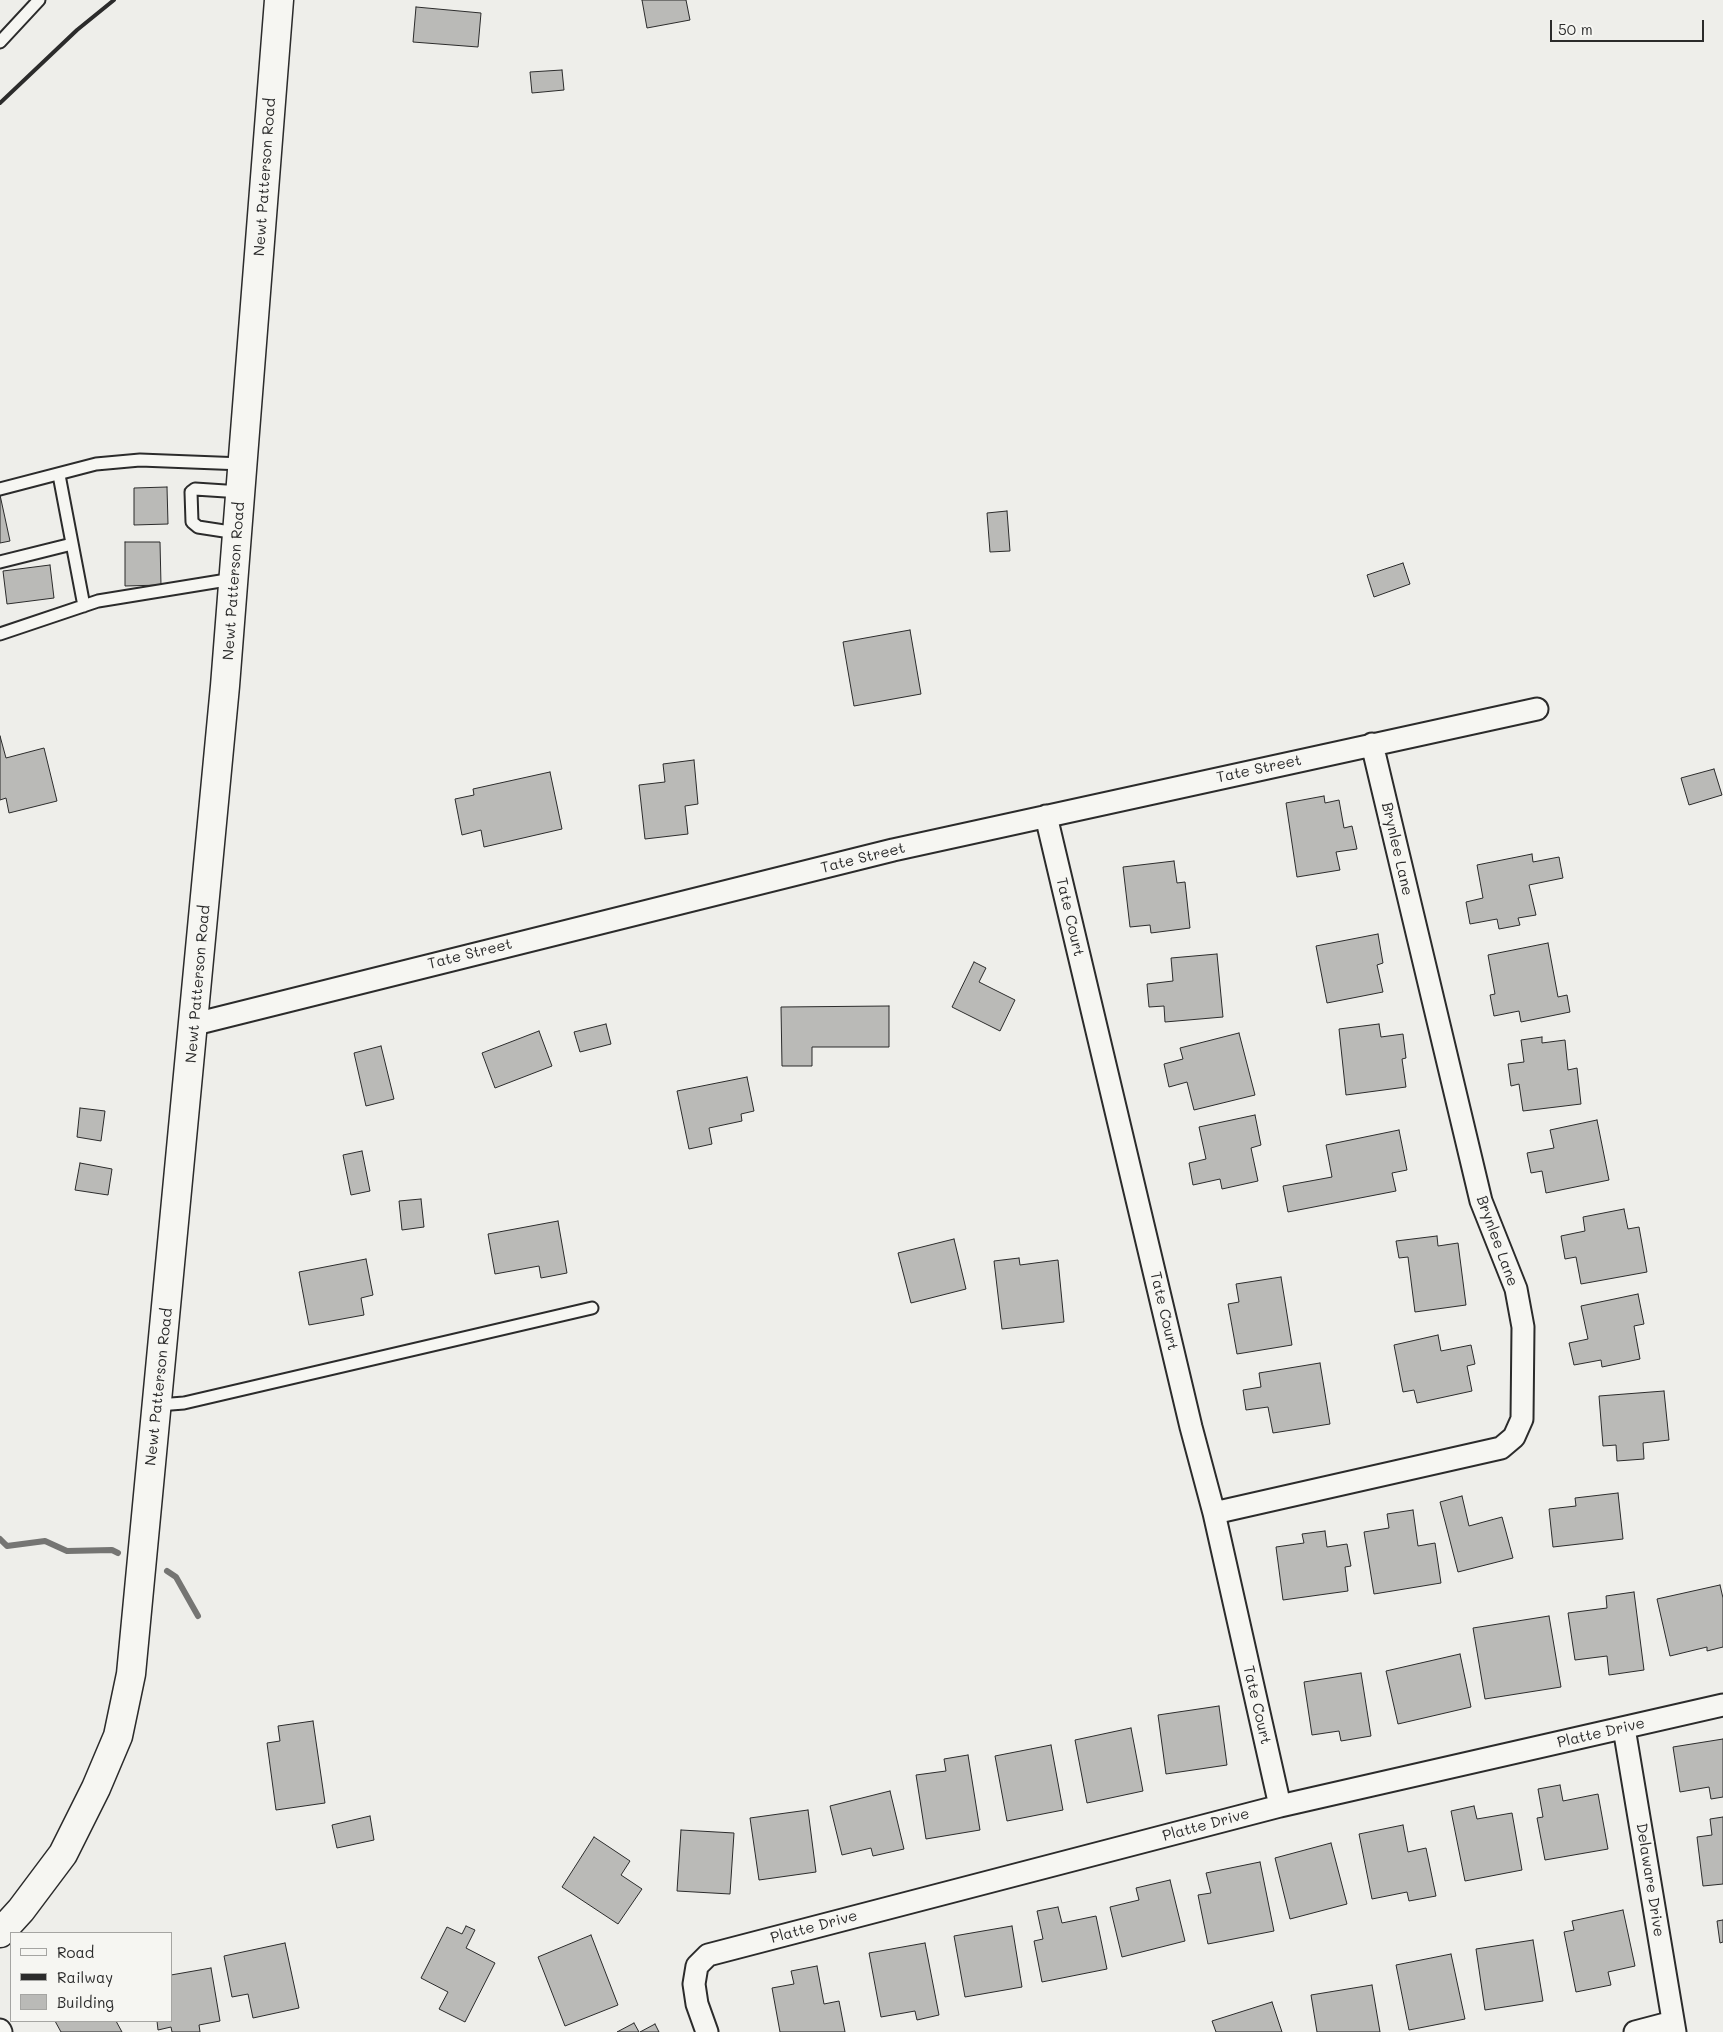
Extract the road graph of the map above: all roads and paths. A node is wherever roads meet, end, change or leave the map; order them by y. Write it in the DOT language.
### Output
graph roads {
  1 [pos="39,0"];
  2 [pos="279,0"];
  3 [pos="0,42"];
  4 [pos="243,464"];
  5 [pos="59,474"];
  6 [pos="0,489"];
  7 [pos="240,492"];
  8 [pos="238,533"];
  9 [pos="72,544"];
  10 [pos="0,562"];
  11 [pos="234,579"];
  12 [pos="84,606"];
  13 [pos="0,634"];
  14 [pos="1536,709"];
  15 [pos="1372,744"];
  16 [pos="1046,816"];
  17 [pos="195,1024"];
  18 [pos="592,1308"];
  19 [pos="158,1405"];
  20 [pos="1214,1513"];
  21 [pos="1723,1705"];
  22 [pos="1624,1728"];
  23 [pos="1280,1806"];
  24 [pos="0,1933"];
  25 [pos="1674,2027"];
  26 [pos="707,2032"];
  27 [pos="1635,2032"];
  1 -- 3 [label="lane"];
  2 -- 4 [label="street, Newt Patterson Road"];
  4 -- 5 [label="lane"];
  4 -- 7 [label="street, Newt Patterson Road"];
  5 -- 6 [label="lane"];
  5 -- 9 [label="lane"];
  7 -- 8 [label="street, Newt Patterson Road"];
  7 -- 8 [label="lane"];
  8 -- 11 [label="street, Newt Patterson Road"];
  9 -- 10 [label="lane"];
  9 -- 12 [label="lane"];
  11 -- 12 [label="lane"];
  11 -- 17 [label="street, Newt Patterson Road"];
  12 -- 13 [label="lane"];
  14 -- 15 [label="street, Tate Street"];
  15 -- 16 [label="street, Tate Street"];
  15 -- 20 [label="street, Brynlee Lane"];
  16 -- 17 [label="street, Tate Street"];
  16 -- 20 [label="street, Tate Court"];
  17 -- 19 [label="street, Newt Patterson Road"];
  18 -- 19 [label="lane"];
  19 -- 24 [label="street, Newt Patterson Road"];
  20 -- 23 [label="street, Tate Court"];
  21 -- 22 [label="street, Platte Drive"];
  22 -- 23 [label="street, Platte Drive"];
  22 -- 25 [label="street, Delaware Drive"];
  23 -- 26 [label="street, Platte Drive"];
  25 -- 27 [label="street"];
}
